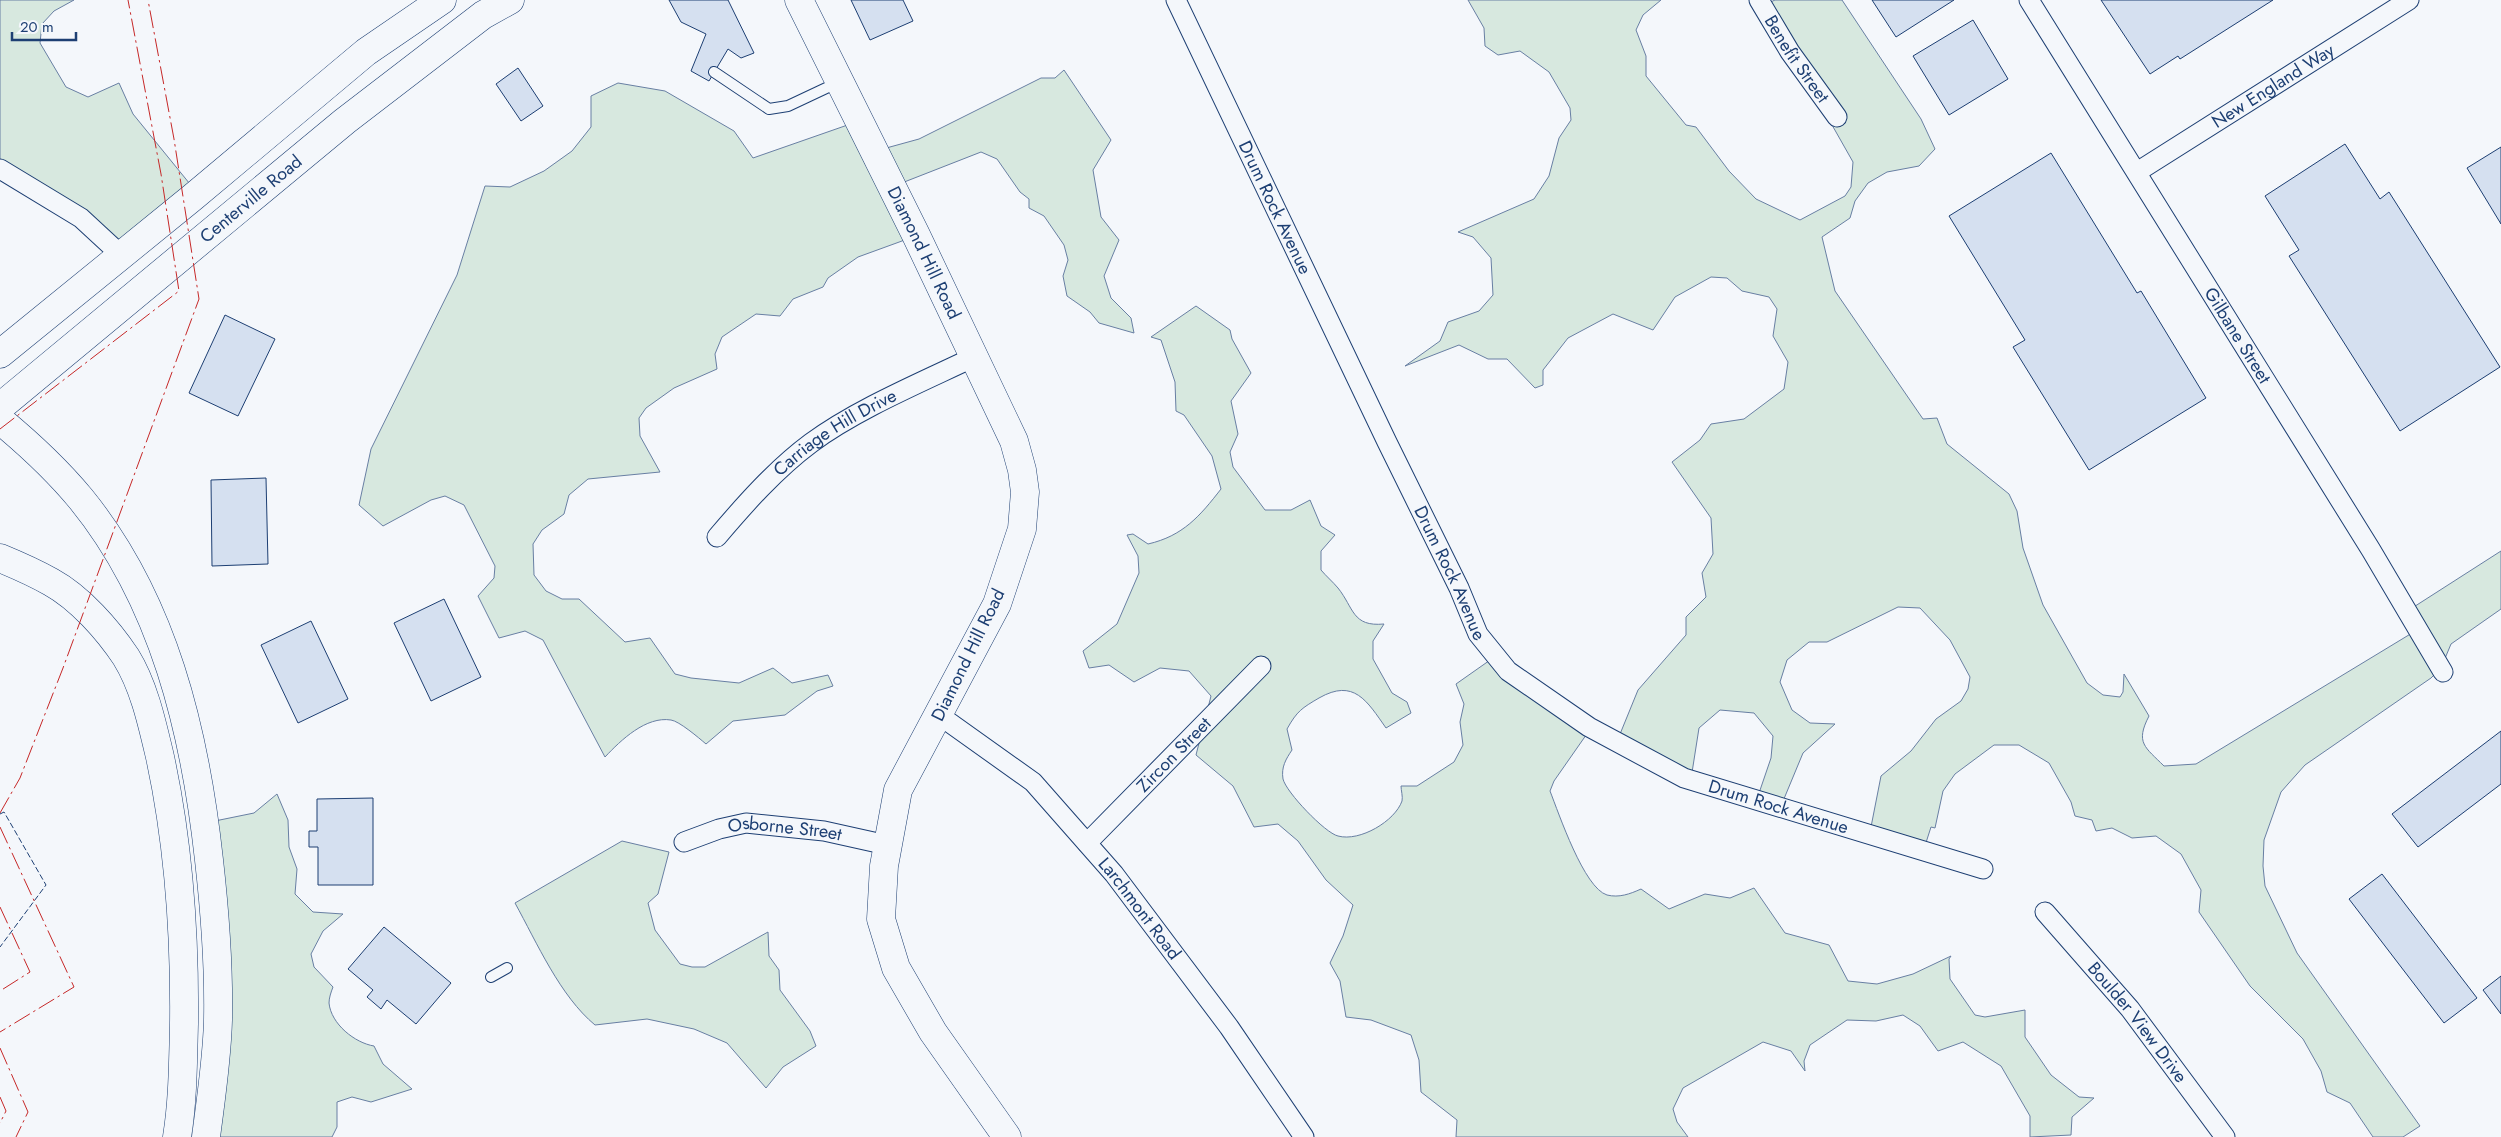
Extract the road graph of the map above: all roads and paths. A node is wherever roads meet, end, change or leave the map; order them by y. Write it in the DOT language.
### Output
graph roads {
  1 [pos="442,0"];
  2 [pos="510,0"];
  3 [pos="799,0"];
  4 [pos="1176,0"];
  5 [pos="1759,0"];
  6 [pos="2029,0"];
  7 [pos="2409,0"];
  8 [pos="366,52"];
  9 [pos="714,72"];
  10 [pos="342,74"];
  11 [pos="399,80"];
  12 [pos="840,82"];
  13 [pos="371,102"];
  14 [pos="1837,117"];
  15 [pos="0,169"];
  16 [pos="2137,172"];
  17 [pos="120,255"];
  18 [pos="0,354"];
  19 [pos="974,358"];
  20 [pos="0,407"];
  21 [pos="0,420"];
  22 [pos="717,537"];
  23 [pos="0,558"];
  24 [pos="1261,666"];
  25 [pos="2443,672"];
  26 [pos="939,715"];
  27 [pos="684,842"];
  28 [pos="1087,843"];
  29 [pos="887,844"];
  30 [pos="1983,868"];
  31 [pos="2045,912"];
  32 [pos="507,968"];
  33 [pos="491,977"];
  34 [pos="177,1137"];
  35 [pos="206,1137"];
  36 [pos="1007,1137"];
  37 [pos="1304,1137"];
  38 [pos="2225,1137"];
  1 -- 8 [label="main road"];
  2 -- 11 [label="main road, Centerville Road"];
  3 -- 12 [label="main road, Diamond Hill Road"];
  4 -- 30 [label="street, Drum Rock Avenue"];
  5 -- 14 [label="street, Benefit Street"];
  6 -- 16 [label="street, Gilbane Street"];
  7 -- 16 [label="street, New England Way"];
  8 -- 10 [label="main road"];
  8 -- 11 [label="main road"];
  9 -- 12 [label="lane"];
  10 -- 13 [label="main road"];
  10 -- 17 [label="main road"];
  11 -- 13 [label="main road, Centerville Road"];
  12 -- 19 [label="main road, Diamond Hill Road"];
  13 -- 20 [label="main road, Centerville Road"];
  15 -- 17 [label="street"];
  16 -- 25 [label="street, Gilbane Street"];
  17 -- 18 [label="main road"];
  19 -- 22 [label="street, Carriage Hill Drive"];
  19 -- 26 [label="main road, Diamond Hill Road"];
  21 -- 35 [label="main road"];
  23 -- 34 [label="main road"];
  24 -- 28 [label="street, Zircon Street"];
  26 -- 28 [label="street, Larchmont Road"];
  26 -- 29 [label="main road, Diamond Hill Road"];
  27 -- 29 [label="street, Osborne Street"];
  28 -- 37 [label="street, Larchmont Road"];
  29 -- 36 [label="main road, Diamond Hill Road"];
  31 -- 38 [label="street, Boulder View Drive"];
  32 -- 33 [label="lane"];
}
